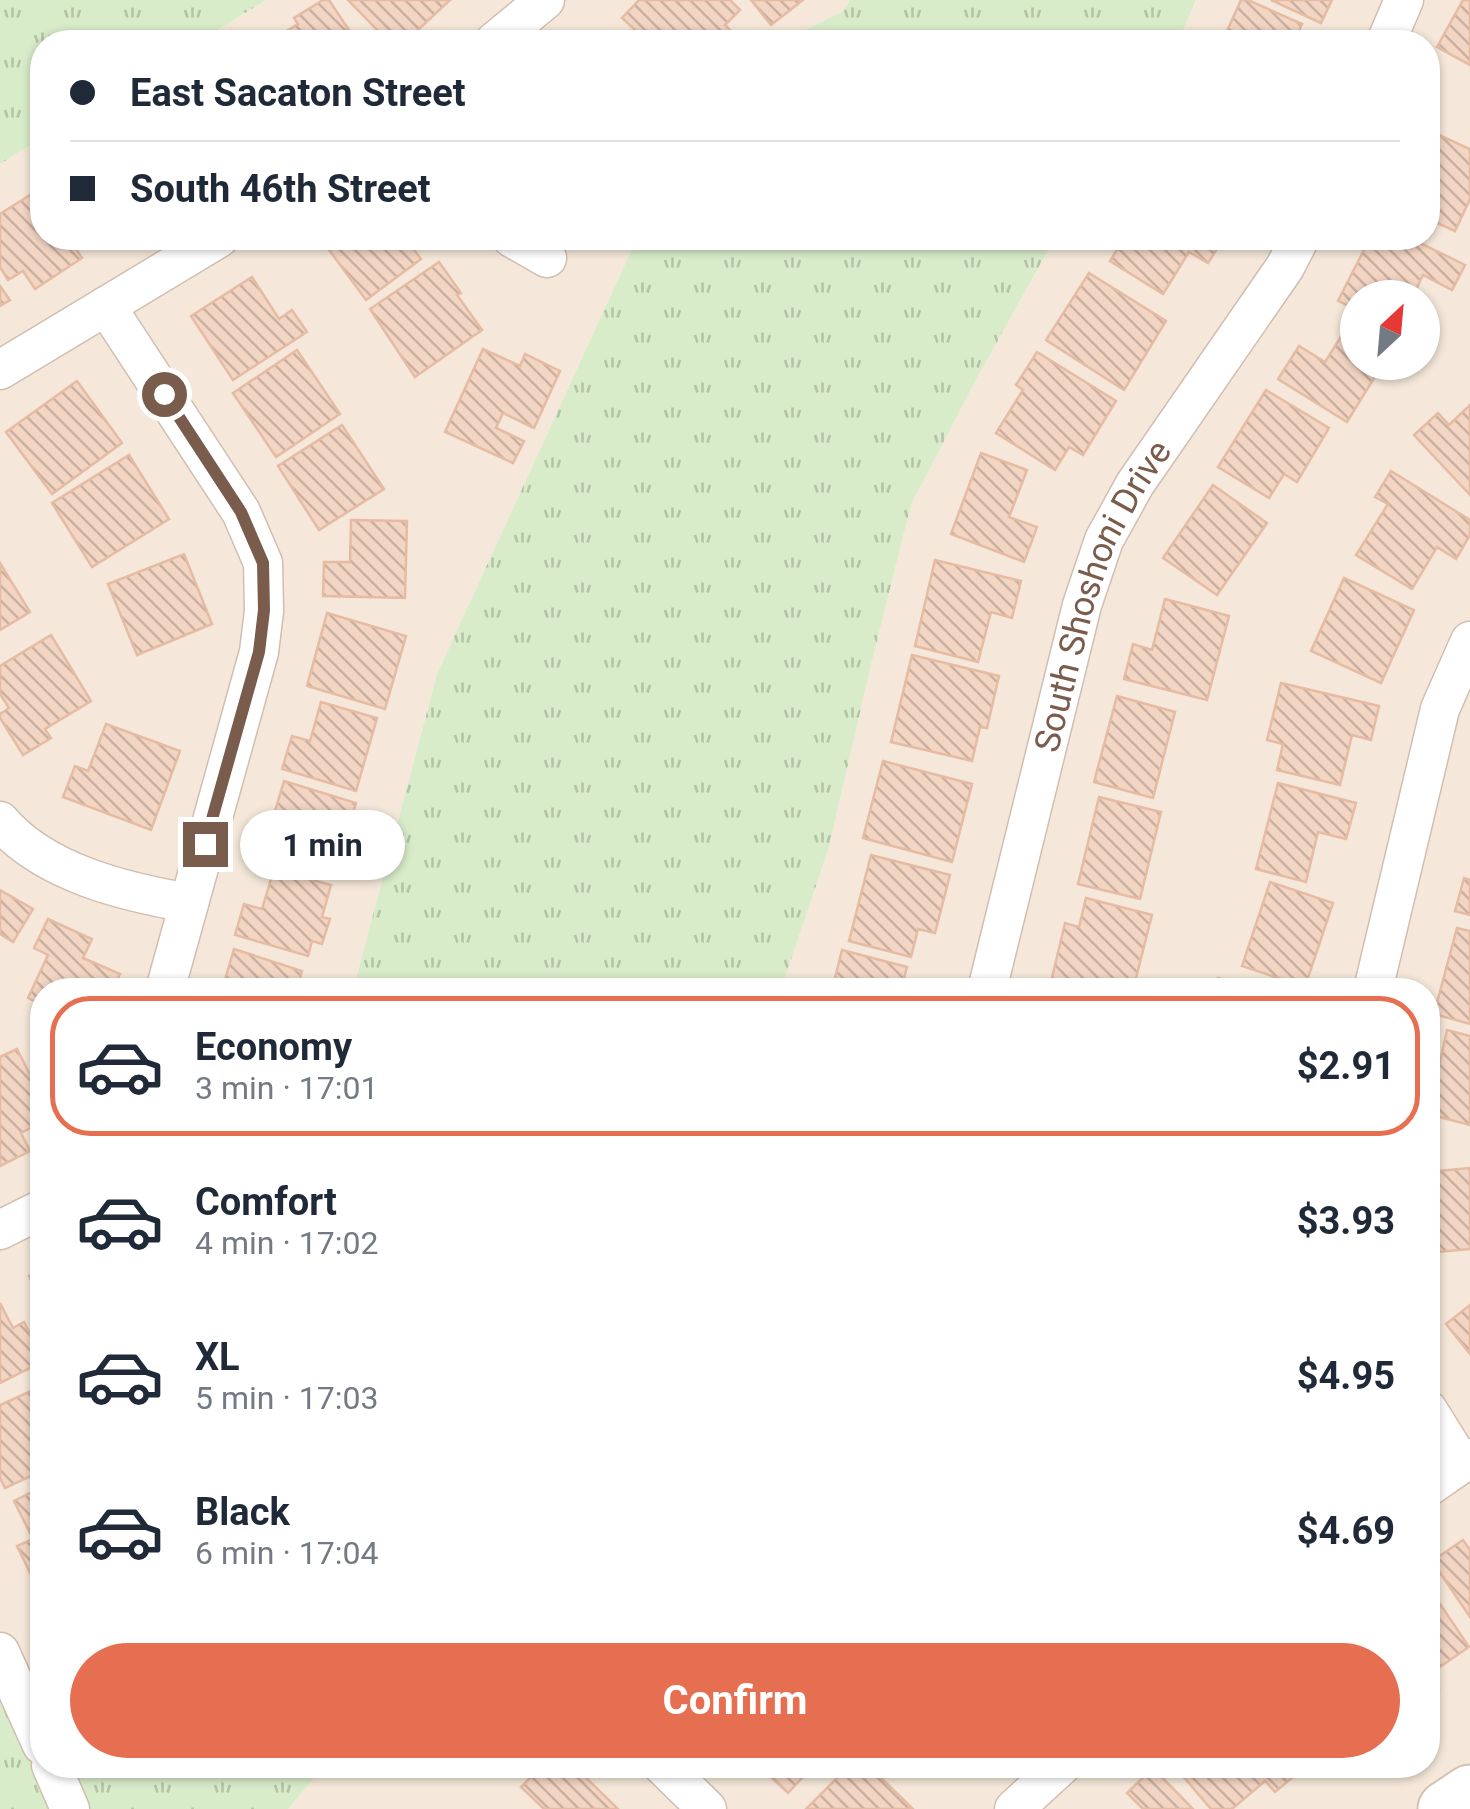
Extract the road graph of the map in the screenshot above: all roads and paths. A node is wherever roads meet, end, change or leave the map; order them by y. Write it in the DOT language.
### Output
graph roads {
  1 [pos="544,0"];
  2 [pos="1404,0"];
  3 [pos="508,30"];
  4 [pos="1391,30"];
  5 [pos="199,250"];
  6 [pos="533,250"];
  7 [pos="1294,250"];
  8 [pos="547,258"];
  9 [pos="106,306"];
  10 [pos="0,370"];
  11 [pos="1470,641"];
  12 [pos="0,821"];
  13 [pos="189,903"];
  14 [pos="168,978"];
  15 [pos="989,978"];
  16 [pos="1376,978"];
  17 [pos="30,1215"];
  18 [pos="0,1230"];
  19 [pos="1440,1427"];
  20 [pos="1465,1461"];
  21 [pos="1440,1479"];
  22 [pos="0,1652"];
  23 [pos="30,1719"];
  24 [pos="57,1778"];
  25 [pos="675,1778"];
  26 [pos="1048,1778"];
  27 [pos="70,1809"];
  28 [pos="707,1809"];
  29 [pos="1014,1809"];
  1 -- 3 [label="street"];
  2 -- 4 [label="street"];
  5 -- 9 [label="street"];
  6 -- 8 [label="street"];
  7 -- 15 [label="street, South Shoshoni Drive"];
  9 -- 10 [label="street"];
  9 -- 13 [label="street"];
  11 -- 16 [label="street"];
  12 -- 13 [label="street"];
  13 -- 14 [label="street"];
  17 -- 18 [label="street"];
  19 -- 20 [label="street"];
  20 -- 21 [label="street"];
  22 -- 23 [label="street"];
  24 -- 27 [label="street"];
  25 -- 28 [label="street"];
  26 -- 29 [label="street"];
}
